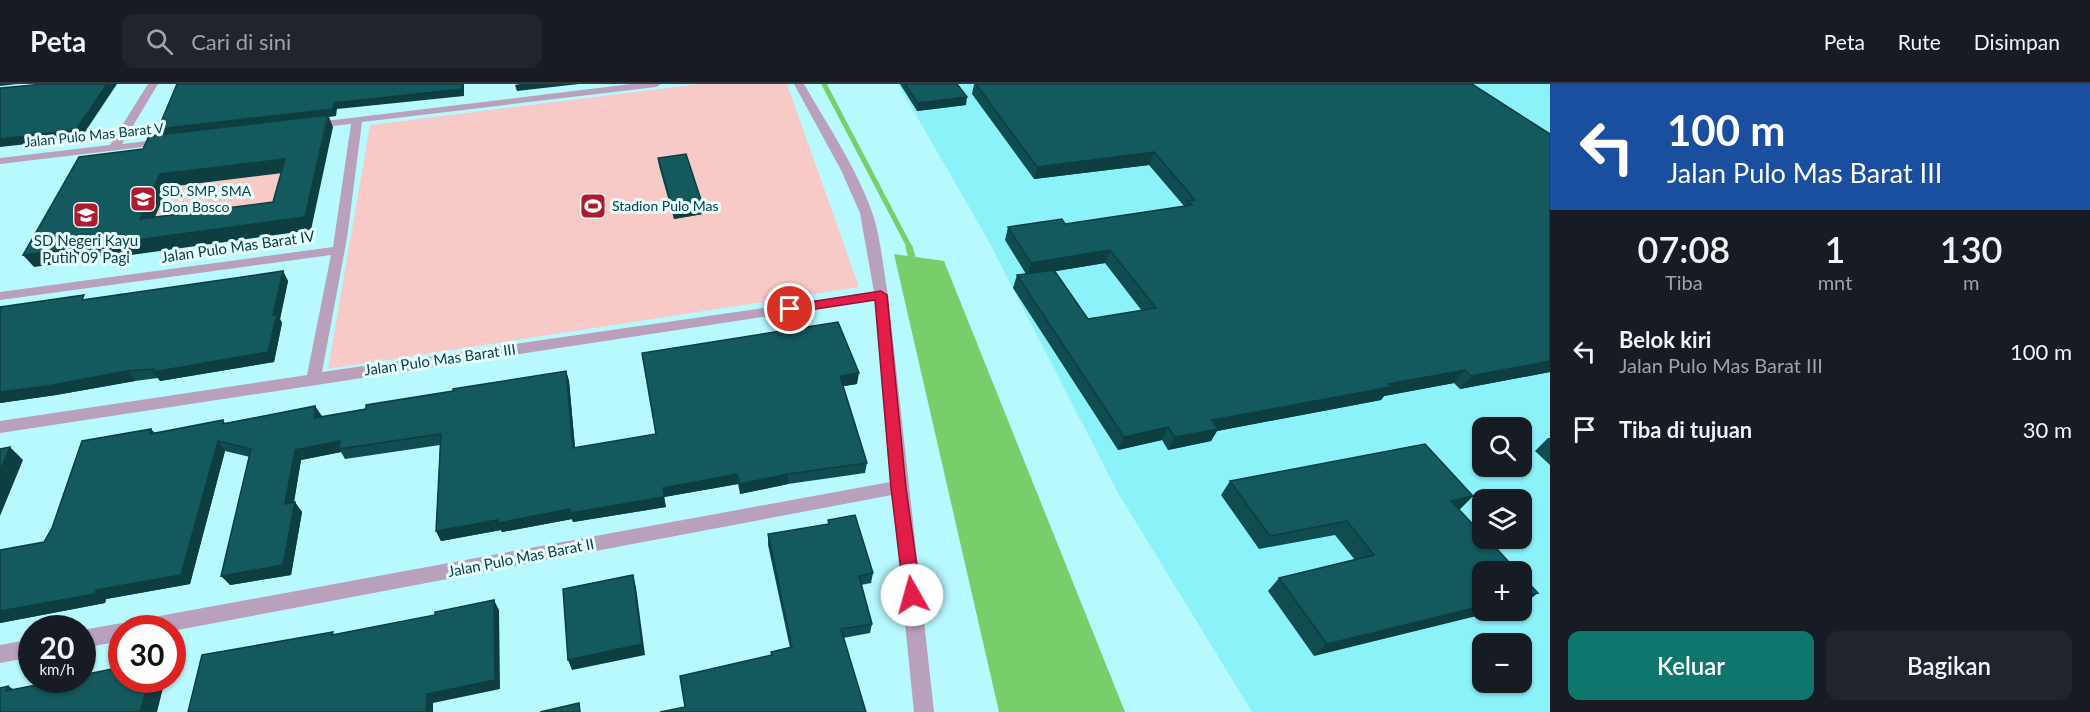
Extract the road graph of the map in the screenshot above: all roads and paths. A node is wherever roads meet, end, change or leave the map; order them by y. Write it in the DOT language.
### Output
graph roads {
  1 [pos="153,84"];
  2 [pos="656,84"];
  3 [pos="799,84"];
  4 [pos="357,120"];
  5 [pos="299,126"];
  6 [pos="171,142"];
  7 [pos="113,148"];
  8 [pos="0,161"];
  9 [pos="338,250"];
  10 [pos="881,295"];
  11 [pos="0,296"];
  12 [pos="313,379"];
  13 [pos="0,428"];
  14 [pos="899,488"];
  15 [pos="186,620"];
  16 [pos="18,651"];
  17 [pos="0,654"];
  18 [pos="924,712"];
  1 -- 7 [label="street"];
  2 -- 4 [label="street"];
  3 -- 10 [label="street"];
  4 -- 5 [label="street"];
  4 -- 9 [label="street"];
  6 -- 7 [label="street, Jalan Pulo Mas Barat V"];
  7 -- 8 [label="street, Jalan Pulo Mas Barat V"];
  9 -- 11 [label="street, Jalan Pulo Mas Barat IV"];
  9 -- 12 [label="street"];
  10 -- 12 [label="street, Jalan Pulo Mas Barat III"];
  10 -- 14 [label="street"];
  12 -- 13 [label="street, Jalan Pulo Mas Barat III"];
  14 -- 15 [label="street, Jalan Pulo Mas Barat II"];
  14 -- 18 [label="street"];
  16 -- 17 [label="street"];
}
